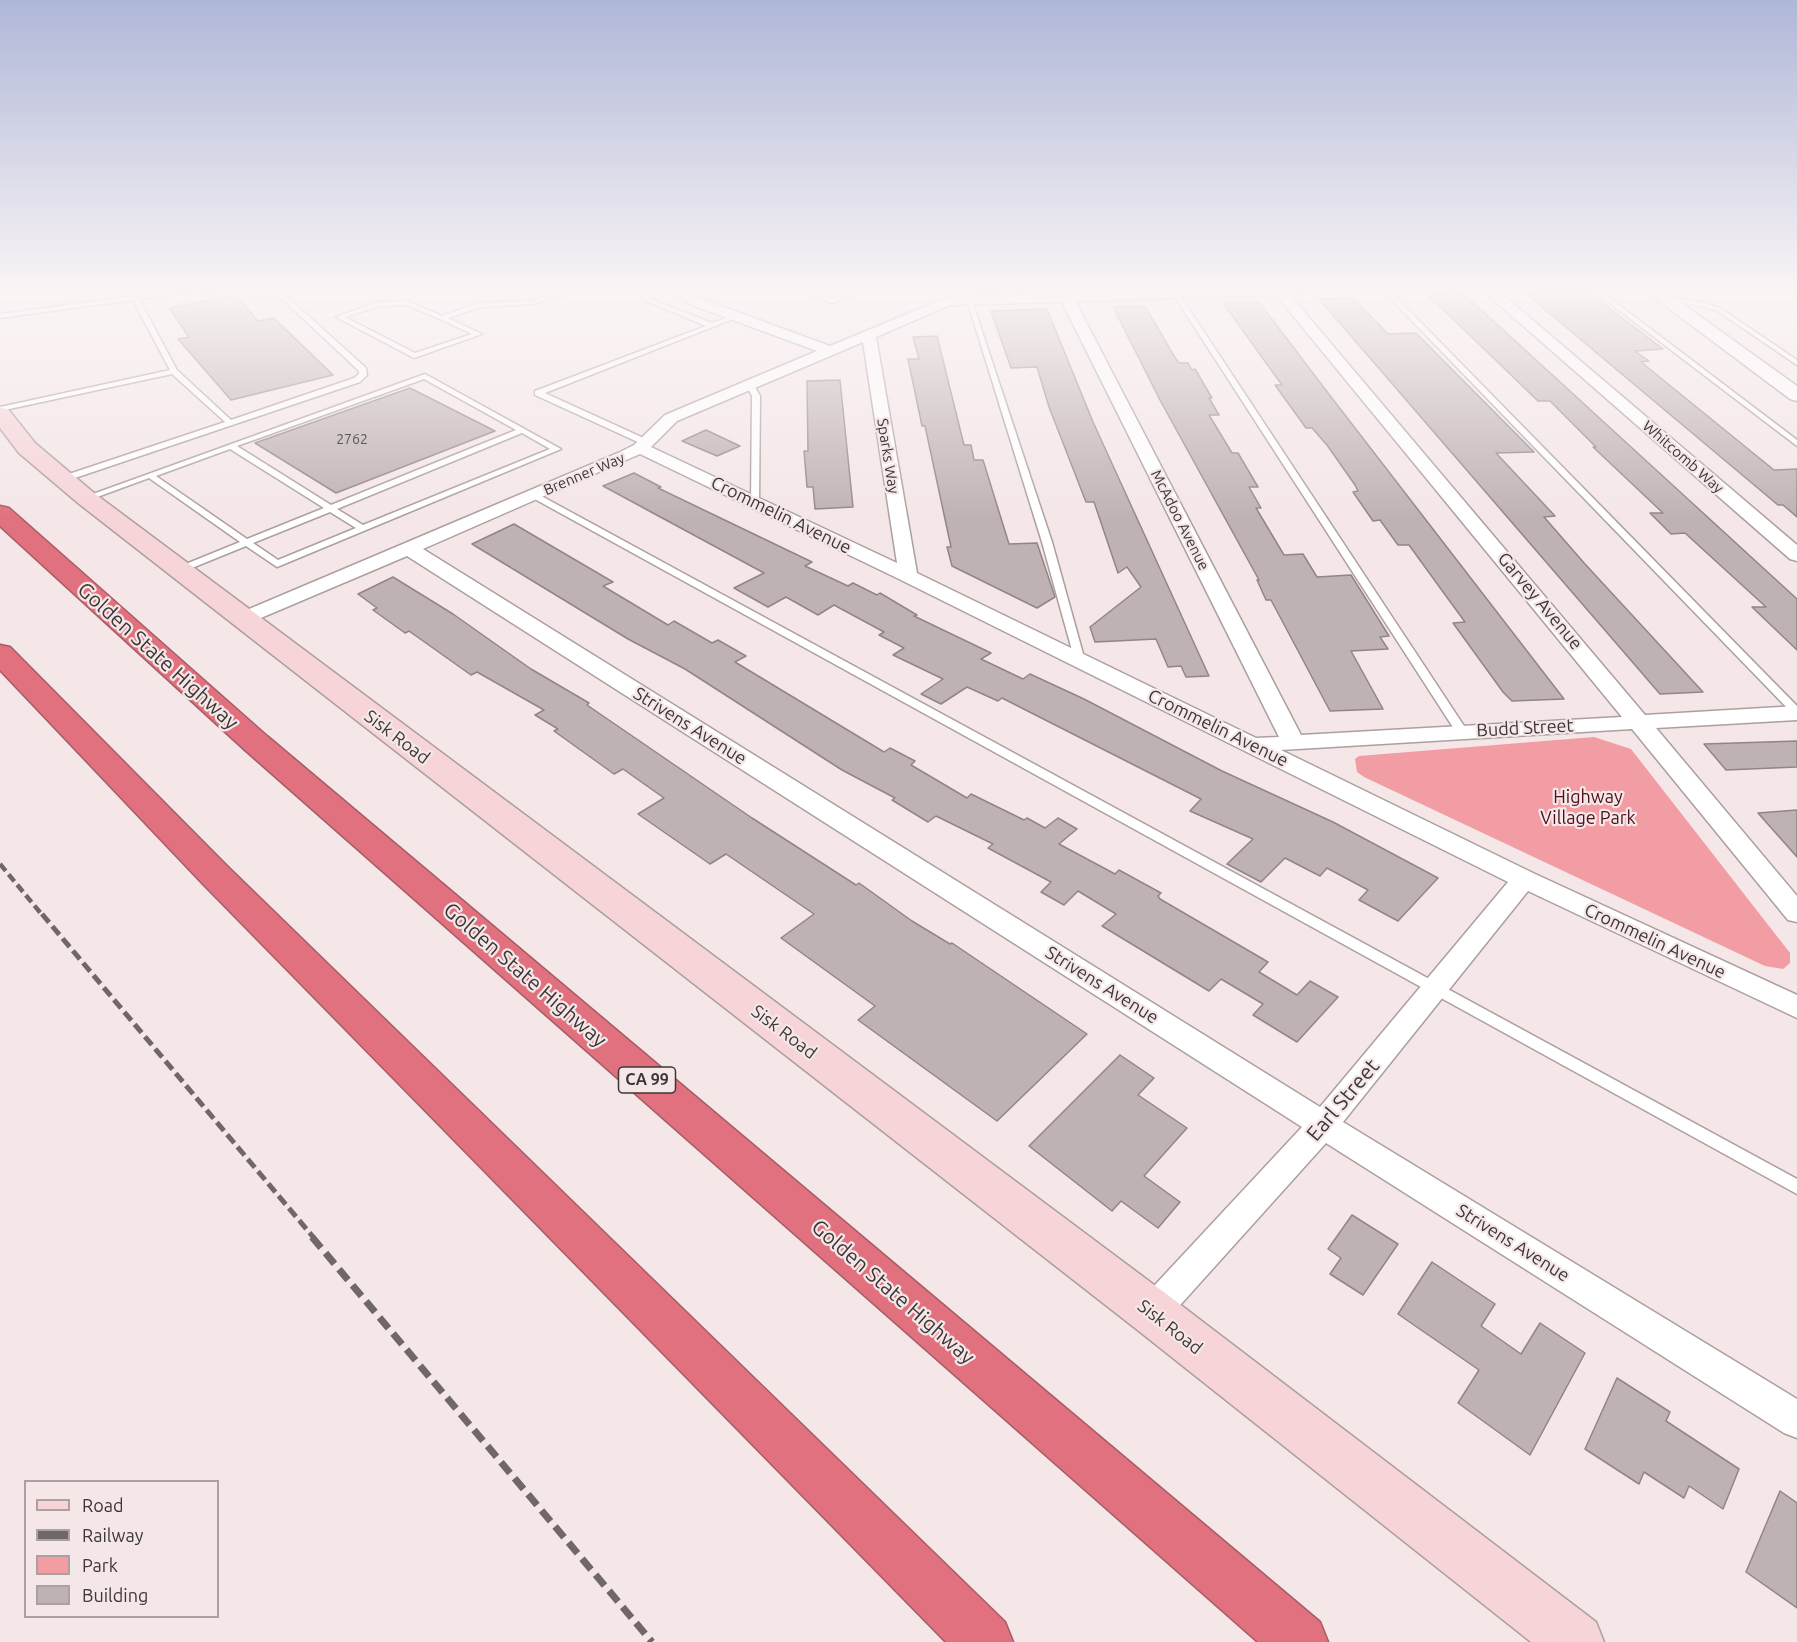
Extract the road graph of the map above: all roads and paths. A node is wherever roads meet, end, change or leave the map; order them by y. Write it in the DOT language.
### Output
graph roads {
  1 [pos="171,366"];
  2 [pos="358,366"];
  3 [pos="609,366"];
  4 [pos="796,366"];
  5 [pos="873,366"];
  6 [pos="990,366"];
  7 [pos="1098,366"];
  8 [pos="1223,366"];
  9 [pos="1342,366"];
  10 [pos="1459,366"];
  11 [pos="1577,366"];
  12 [pos="1694,366"];
  13 [pos="1757,366"];
  14 [pos="174,371"];
  15 [pos="750,385"];
  16 [pos="1797,395"];
  17 [pos="0,409"];
  18 [pos="0,414"];
  19 [pos="230,423"];
  20 [pos="523,430"];
  21 [pos="1797,444"];
  22 [pos="643,445"];
  23 [pos="231,446"];
  24 [pos="150,475"];
  25 [pos="63,479"];
  26 [pos="534,495"];
  27 [pos="86,498"];
  28 [pos="755,503"];
  29 [pos="331,509"];
  30 [pos="0,513"];
  31 [pos="363,529"];
  32 [pos="248,543"];
  33 [pos="408,548"];
  34 [pos="1797,555"];
  35 [pos="179,570"];
  36 [pos="908,576"];
  37 [pos="242,619"];
  38 [pos="0,652"];
  39 [pos="1080,661"];
  40 [pos="1797,712"];
  41 [pos="1640,722"];
  42 [pos="1462,732"];
  43 [pos="1293,742"];
  44 [pos="1254,745"];
  45 [pos="1524,879"];
  46 [pos="1797,913"];
  47 [pos="1435,989"];
  48 [pos="1797,1007"];
  49 [pos="1323,1125"];
  50 [pos="1797,1186"];
  51 [pos="1152,1312"];
  52 [pos="1797,1420"];
  53 [pos="985,1642"];
  54 [pos="1300,1642"];
  55 [pos="1576,1642"];
  1 -- 14 [label="lane"];
  2 -- 19 [label="lane"];
  3 -- 22 [label="lane"];
  4 -- 15 [label="street, Brenner Way"];
  5 -- 36 [label="street, Sparks Way"];
  6 -- 39 [label="lane"];
  7 -- 43 [label="street, McAdoo Avenue"];
  8 -- 42 [label="lane"];
  9 -- 41 [label="street, Garvey Avenue"];
  10 -- 40 [label="lane"];
  11 -- 34 [label="street, Whitcomb Way"];
  12 -- 21 [label="lane"];
  13 -- 16 [label="street"];
  14 -- 17 [label="lane"];
  14 -- 19 [label="lane"];
  15 -- 22 [label="street, Brenner Way"];
  15 -- 28 [label="lane"];
  18 -- 25 [label="main road, Sisk Road"];
  19 -- 25 [label="lane"];
  20 -- 23 [label="lane"];
  20 -- 29 [label="lane"];
  20 -- 31 [label="lane"];
  22 -- 26 [label="street, Brenner Way"];
  22 -- 28 [label="street, Crommelin Avenue"];
  23 -- 24 [label="lane"];
  23 -- 29 [label="lane"];
  24 -- 27 [label="lane"];
  24 -- 32 [label="lane"];
  25 -- 27 [label="main road, Sisk Road"];
  26 -- 33 [label="street, Brenner Way"];
  26 -- 47 [label="lane"];
  27 -- 35 [label="main road, Sisk Road"];
  28 -- 36 [label="street, Crommelin Avenue"];
  29 -- 31 [label="lane"];
  29 -- 32 [label="lane"];
  30 -- 54 [label="highway, Golden State Highway / CA 99"];
  31 -- 32 [label="lane"];
  32 -- 35 [label="lane"];
  33 -- 37 [label="street, Brenner Way"];
  33 -- 49 [label="street, Strivens Avenue"];
  35 -- 37 [label="main road, Sisk Road"];
  36 -- 39 [label="street, Crommelin Avenue"];
  37 -- 51 [label="main road, Sisk Road"];
  38 -- 53 [label="highway"];
  39 -- 44 [label="street, Crommelin Avenue"];
  40 -- 41 [label="street, Budd Street"];
  41 -- 42 [label="street, Budd Street"];
  41 -- 46 [label="street, Garvey Avenue"];
  42 -- 43 [label="street, Budd Street"];
  43 -- 44 [label="street, Budd Street"];
  44 -- 45 [label="street, Crommelin Avenue"];
  45 -- 47 [label="street, Earl Street"];
  45 -- 48 [label="street, Crommelin Avenue"];
  47 -- 49 [label="street, Earl Street"];
  47 -- 50 [label="lane"];
  49 -- 51 [label="street, Earl Street"];
  49 -- 52 [label="street, Strivens Avenue"];
  51 -- 55 [label="main road, Sisk Road"];
}
